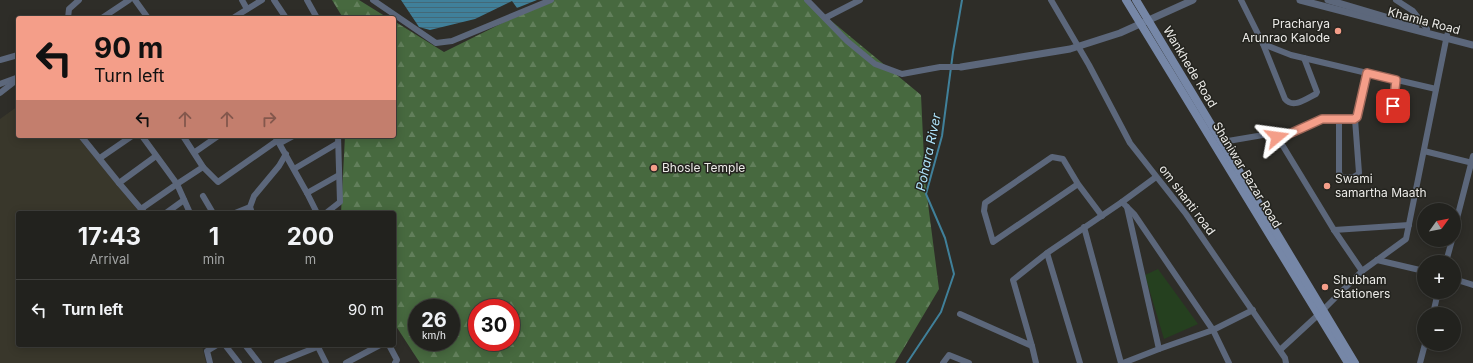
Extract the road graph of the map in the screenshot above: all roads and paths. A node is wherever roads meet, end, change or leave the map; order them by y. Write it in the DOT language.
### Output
graph roads {
  1 [pos="79,0"];
  2 [pos="129,0"];
  3 [pos="135,0"];
  4 [pos="242,0"];
  5 [pos="262,0"];
  6 [pos="274,0"];
  7 [pos="307,0"];
  8 [pos="373,0"];
  9 [pos="551,0"];
  10 [pos="807,0"];
  11 [pos="860,0"];
  12 [pos="1051,0"];
  13 [pos="1126,0"];
  14 [pos="1136,0"];
  15 [pos="1193,0"];
  16 [pos="1241,0"];
  17 [pos="1300,0"];
  18 [pos="1328,0"];
  19 [pos="1396,0"];
  20 [pos="247,9"];
  21 [pos="68,16"];
  22 [pos="105,16"];
  23 [pos="147,16"];
  24 [pos="236,16"];
  25 [pos="285,16"];
  26 [pos="316,16"];
  27 [pos="825,18"];
  28 [pos="1144,21"];
  29 [pos="1427,29"];
  30 [pos="1447,37"];
  31 [pos="1473,42"];
  32 [pos="1263,44"];
  33 [pos="1473,45"];
  34 [pos="1078,47"];
  35 [pos="16,56"];
  36 [pos="1304,58"];
  37 [pos="0,60"];
  38 [pos="961,67"];
  39 [pos="1367,73"];
  40 [pos="16,79"];
  41 [pos="16,80"];
  42 [pos="1396,80"];
  43 [pos="0,84"];
  44 [pos="1436,89"];
  45 [pos="0,93"];
  46 [pos="1339,118"];
  47 [pos="1356,118"];
  48 [pos="1391,118"];
  49 [pos="1277,137"];
  50 [pos="83,138"];
  51 [pos="129,138"];
  52 [pos="143,138"];
  53 [pos="184,138"];
  54 [pos="215,138"];
  55 [pos="338,139"];
  56 [pos="278,140"];
  57 [pos="1222,143"];
  58 [pos="1424,151"];
  59 [pos="195,152"];
  60 [pos="286,154"];
  61 [pos="156,156"];
  62 [pos="1473,156"];
  63 [pos="100,158"];
  64 [pos="1472,163"];
  65 [pos="203,166"];
  66 [pos="294,169"];
  67 [pos="1362,174"];
  68 [pos="339,175"];
  69 [pos="1156,177"];
  70 [pos="119,183"];
  71 [pos="177,184"];
  72 [pos="1078,184"];
  73 [pos="307,193"];
  74 [pos="203,196"];
  75 [pos="184,200"];
  76 [pos="1122,202"];
  77 [pos="1461,204"];
  78 [pos="1127,207"];
  79 [pos="251,210"];
  80 [pos="143,211"];
  81 [pos="169,211"];
  82 [pos="189,211"];
  83 [pos="212,211"];
  84 [pos="316,211"];
  85 [pos="329,211"];
  86 [pos="1102,216"];
  87 [pos="1409,225"];
  88 [pos="1084,228"];
  89 [pos="1334,230"];
  90 [pos="1047,253"];
  91 [pos="1377,260"];
  92 [pos="1417,269"];
  93 [pos="1362,271"];
  94 [pos="1461,281"];
  95 [pos="1473,285"];
  96 [pos="1253,310"];
  97 [pos="1321,312"];
  98 [pos="960,314"];
  99 [pos="1214,330"];
  100 [pos="1032,346"];
  101 [pos="214,347"];
  102 [pos="227,347"];
  103 [pos="247,347"];
  104 [pos="317,347"];
  105 [pos="319,347"];
  106 [pos="376,347"];
  107 [pos="390,347"];
  108 [pos="1159,349"];
  109 [pos="1280,350"];
  110 [pos="1423,351"];
  111 [pos="397,362"];
  112 [pos="1227,362"];
  113 [pos="210,363"];
  114 [pos="239,363"];
  115 [pos="259,363"];
  116 [pos="277,363"];
  117 [pos="326,363"];
  118 [pos="346,363"];
  119 [pos="943,363"];
  120 [pos="969,363"];
  121 [pos="1036,363"];
  122 [pos="1080,363"];
  123 [pos="1122,363"];
  124 [pos="1286,363"];
  125 [pos="1348,363"];
  126 [pos="1355,363"];
  127 [pos="1420,363"];
  1 -- 21 [label="street"];
  2 -- 22 [label="street"];
  3 -- 23 [label="street"];
  4 -- 20 [label="street"];
  5 -- 20 [label="street"];
  6 -- 25 [label="street"];
  7 -- 26 [label="street"];
  8 -- 9 [label="street"];
  10 -- 27 [label="street"];
  11 -- 27 [label="street"];
  12 -- 34 [label="street, om shanti road"];
  13 -- 28 [label="main road, Shaniwar Bazar Road"];
  14 -- 28 [label="main road, Wankhede Road"];
  15 -- 28 [label="street"];
  16 -- 32 [label="street"];
  17 -- 30 [label="street, Khamla Road"];
  18 -- 29 [label="street, Khamla Road"];
  19 -- 29 [label="street"];
  20 -- 24 [label="street"];
  27 -- 38 [label="street"];
  28 -- 34 [label="street"];
  28 -- 57 [label="main road, Wankhede Road"];
  28 -- 97 [label="main road, Shaniwar Bazar Road"];
  29 -- 30 [label="street, Khamla Road"];
  30 -- 31 [label="street, Khamla Road"];
  30 -- 33 [label="street, Khamla Road"];
  30 -- 44 [label="street"];
  32 -- 36 [label="street"];
  32 -- 36 [label="street"];
  34 -- 38 [label="street"];
  34 -- 69 [label="street, om shanti road"];
  35 -- 37 [label="street"];
  36 -- 39 [label="street"];
  39 -- 42 [label="street"];
  39 -- 47 [label="street"];
  40 -- 43 [label="street"];
  41 -- 45 [label="street"];
  42 -- 44 [label="street"];
  42 -- 48 [label="street"];
  44 -- 58 [label="street"];
  46 -- 47 [label="street"];
  46 -- 47 [label="street"];
  46 -- 49 [label="street"];
  47 -- 67 [label="street"];
  49 -- 57 [label="street"];
  49 -- 89 [label="street"];
  50 -- 63 [label="street"];
  51 -- 63 [label="street"];
  52 -- 61 [label="street"];
  53 -- 59 [label="street"];
  54 -- 59 [label="street"];
  55 -- 66 [label="street"];
  55 -- 68 [label="street"];
  56 -- 60 [label="street"];
  56 -- 65 [label="street"];
  57 -- 97 [label="main road, Wankhede Road"];
  58 -- 64 [label="street"];
  58 -- 87 [label="street"];
  59 -- 65 [label="street"];
  60 -- 66 [label="street"];
  60 -- 79 [label="street"];
  61 -- 70 [label="street"];
  61 -- 71 [label="street"];
  62 -- 64 [label="street"];
  63 -- 70 [label="street"];
  64 -- 77 [label="street"];
  65 -- 71 [label="street"];
  66 -- 73 [label="street"];
  68 -- 73 [label="street"];
  68 -- 85 [label="street"];
  69 -- 76 [label="street"];
  69 -- 96 [label="street, om shanti road"];
  70 -- 80 [label="street"];
  71 -- 75 [label="street"];
  71 -- 80 [label="street"];
  72 -- 72 [label="street"];
  72 -- 86 [label="street"];
  73 -- 84 [label="street"];
  74 -- 83 [label="street"];
  75 -- 81 [label="street"];
  75 -- 82 [label="street"];
  76 -- 78 [label="street"];
  76 -- 86 [label="street"];
  78 -- 99 [label="street"];
  78 -- 108 [label="street"];
  86 -- 88 [label="street"];
  87 -- 89 [label="street"];
  87 -- 91 [label="street"];
  88 -- 90 [label="street"];
  88 -- 123 [label="street"];
  89 -- 93 [label="street"];
  90 -- 100 [label="street"];
  90 -- 122 [label="street"];
  91 -- 92 [label="street"];
  91 -- 93 [label="street"];
  93 -- 97 [label="street"];
  94 -- 95 [label="street"];
  96 -- 99 [label="street"];
  96 -- 109 [label="street, om shanti road"];
  97 -- 109 [label="street"];
  97 -- 125 [label="main road, Shaniwar Bazar Road"];
  97 -- 126 [label="main road"];
  98 -- 100 [label="street"];
  99 -- 108 [label="street"];
  99 -- 112 [label="street"];
  100 -- 121 [label="street"];
  101 -- 113 [label="street"];
  102 -- 114 [label="street"];
  103 -- 115 [label="street"];
  104 -- 116 [label="street"];
  105 -- 117 [label="street"];
  106 -- 118 [label="street"];
  107 -- 111 [label="street"];
  108 -- 123 [label="street"];
  109 -- 124 [label="street, om shanti road"];
  110 -- 127 [label="street"];
  119 -- 120 [label="street"];
}
